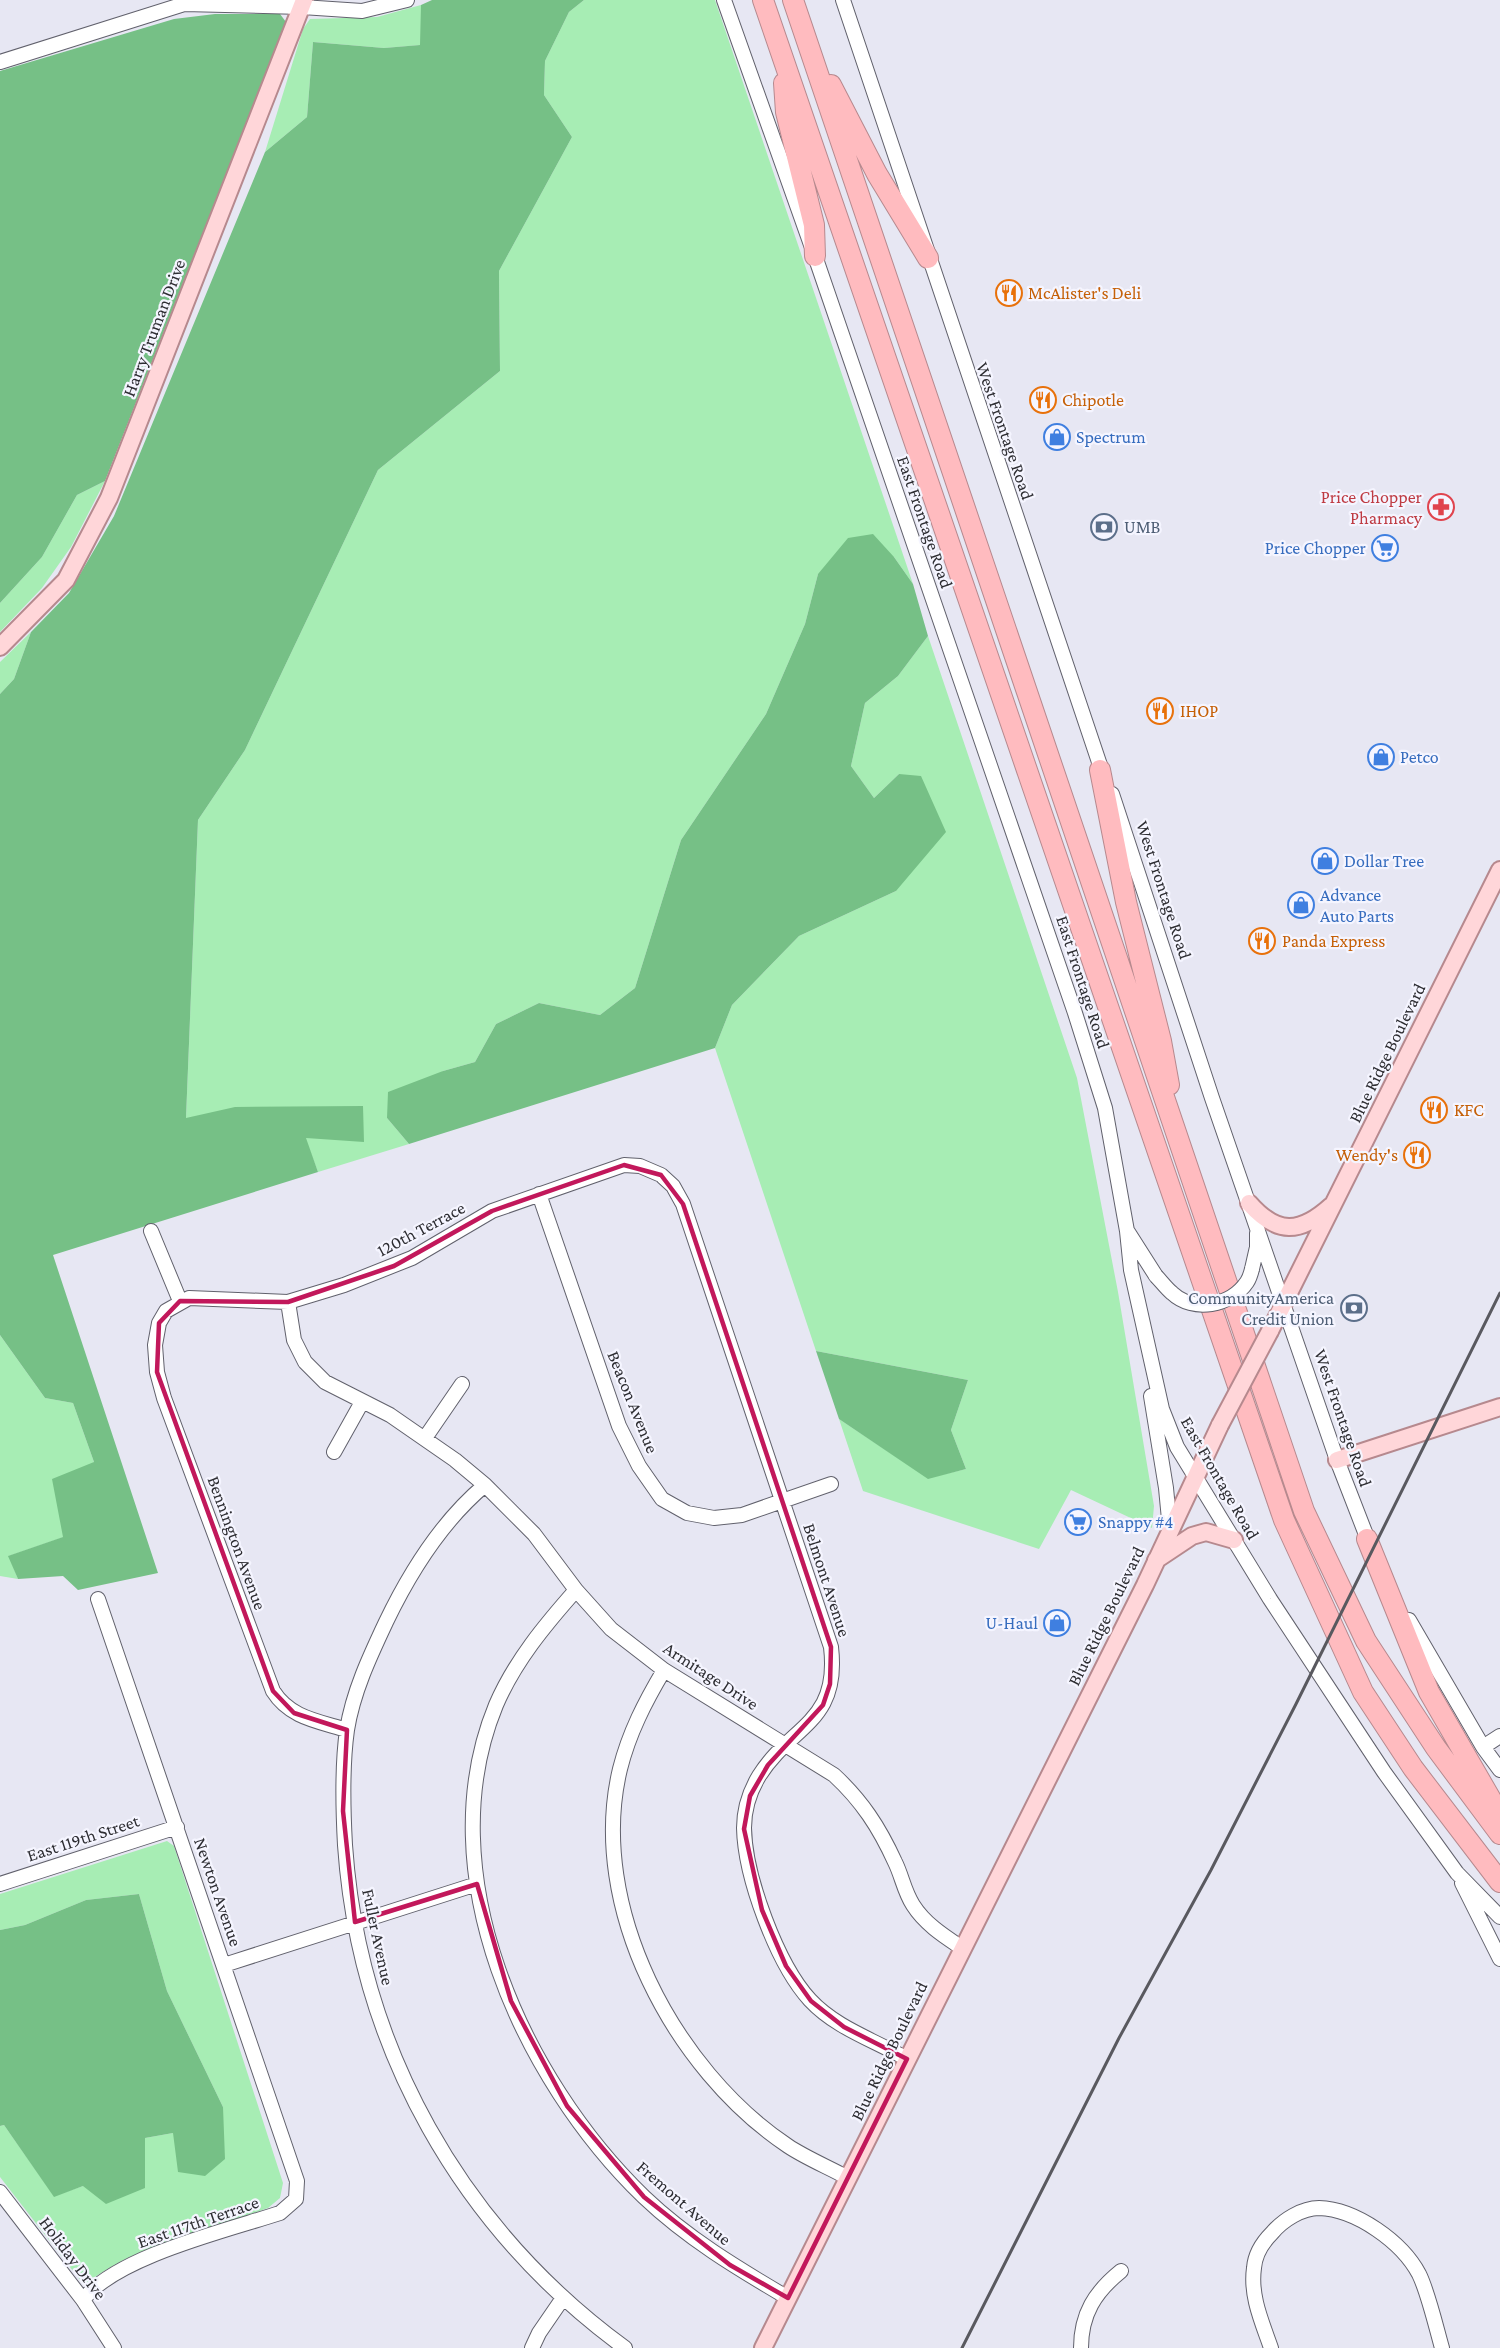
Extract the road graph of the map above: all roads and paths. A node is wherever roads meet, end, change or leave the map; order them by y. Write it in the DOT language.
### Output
graph roads {
  1 [pos="407,0"];
  2 [pos="724,0"];
  3 [pos="763,0"];
  4 [pos="792,0"];
  5 [pos="843,0"];
  6 [pos="303,3"];
  7 [pos="805,36"];
  8 [pos="783,59"];
  9 [pos="0,62"];
  10 [pos="815,256"];
  11 [pos="928,258"];
  12 [pos="0,647"];
  13 [pos="1100,770"];
  14 [pos="1500,870"];
  15 [pos="1181,1153"];
  16 [pos="539,1194"];
  17 [pos="1249,1203"];
  18 [pos="1334,1204"];
  19 [pos="685,1211"];
  20 [pos="1257,1226"];
  21 [pos="151,1231"];
  22 [pos="1127,1231"];
  23 [pos="180,1302"];
  24 [pos="288,1302"];
  25 [pos="1284,1303"];
  26 [pos="1151,1352"];
  27 [pos="462,1384"];
  28 [pos="362,1402"];
  29 [pos="1500,1407"];
  30 [pos="425,1438"];
  31 [pos="334,1452"];
  32 [pos="1337,1460"];
  33 [pos="1195,1475"];
  34 [pos="831,1484"];
  35 [pos="485,1485"];
  36 [pos="782,1500"];
  37 [pos="1170,1530"];
  38 [pos="1367,1539"];
  39 [pos="1234,1540"];
  40 [pos="1156,1560"];
  41 [pos="576,1590"];
  42 [pos="98,1599"];
  43 [pos="664,1670"];
  44 [pos="347,1730"];
  45 [pos="1500,1736"];
  46 [pos="787,1745"];
  47 [pos="1483,1747"];
  48 [pos="1500,1770"];
  49 [pos="1500,1815"];
  50 [pos="177,1827"];
  51 [pos="1500,1834"];
  52 [pos="1457,1873"];
  53 [pos="1500,1882"];
  54 [pos="0,1884"];
  55 [pos="477,1884"];
  56 [pos="1500,1917"];
  57 [pos="355,1922"];
  58 [pos="962,1948"];
  59 [pos="1500,1959"];
  60 [pos="224,1965"];
  61 [pos="907,2060"];
  62 [pos="848,2178"];
  63 [pos="0,2192"];
  64 [pos="296,2199"];
  65 [pos="1121,2271"];
  66 [pos="563,2298"];
  67 [pos="788,2298"];
  68 [pos="83,2300"];
  69 [pos="114,2348"];
  70 [pos="532,2348"];
  71 [pos="625,2348"];
  72 [pos="763,2348"];
  73 [pos="1082,2348"];
  74 [pos="1271,2348"];
  75 [pos="1442,2348"];
  1 -- 6 [label="street"];
  2 -- 10 [label="street, East Frontage Road"];
  3 -- 8 [label="highway"];
  4 -- 7 [label="highway"];
  5 -- 11 [label="street, West Frontage Road"];
  6 -- 9 [label="street"];
  6 -- 12 [label="main road, Harry Truman Drive"];
  7 -- 11 [label="highway"];
  7 -- 15 [label="highway"];
  8 -- 10 [label="highway"];
  8 -- 53 [label="highway"];
  10 -- 22 [label="street, East Frontage Road"];
  11 -- 13 [label="street, West Frontage Road"];
  13 -- 15 [label="highway"];
  13 -- 17 [label="street, West Frontage Road"];
  14 -- 18 [label="main road, Blue Ridge Boulevard"];
  15 -- 51 [label="highway"];
  16 -- 19 [label="street, 120th Terrace"];
  16 -- 24 [label="street, 120th Terrace"];
  16 -- 36 [label="street, Beacon Avenue"];
  17 -- 18 [label="main road"];
  17 -- 20 [label="street, West Frontage Road"];
  18 -- 25 [label="main road, Blue Ridge Boulevard"];
  19 -- 36 [label="street, Belmont Avenue"];
  20 -- 22 [label="street, bridge"];
  20 -- 25 [label="street, West Frontage Road"];
  21 -- 23 [label="street"];
  22 -- 26 [label="street, East Frontage Road"];
  23 -- 24 [label="street, 120th Terrace"];
  23 -- 44 [label="street, Bennington Avenue"];
  24 -- 28 [label="street, Armitage Drive"];
  25 -- 32 [label="street, West Frontage Road"];
  25 -- 33 [label="main road, Blue Ridge Boulevard, bridge"];
  26 -- 33 [label="street, East Frontage Road"];
  26 -- 37 [label="street"];
  27 -- 30 [label="street"];
  28 -- 30 [label="street, Armitage Drive"];
  28 -- 31 [label="street"];
  29 -- 32 [label="main road"];
  30 -- 35 [label="street, Armitage Drive"];
  32 -- 38 [label="street, West Frontage Road"];
  33 -- 37 [label="main road, Blue Ridge Boulevard"];
  33 -- 39 [label="street, East Frontage Road"];
  34 -- 36 [label="street, Beacon Avenue"];
  35 -- 41 [label="street, Armitage Drive"];
  35 -- 44 [label="street, Fuller Avenue"];
  36 -- 46 [label="street, Belmont Avenue"];
  37 -- 40 [label="main road, Blue Ridge Boulevard"];
  38 -- 47 [label="street, West Frontage Road"];
  38 -- 49 [label="highway"];
  39 -- 40 [label="main road"];
  39 -- 52 [label="street, East Frontage Road"];
  40 -- 58 [label="main road, Blue Ridge Boulevard"];
  41 -- 43 [label="street, Armitage Drive"];
  41 -- 55 [label="street, Fremont Avenue"];
  42 -- 50 [label="street, Newton Avenue"];
  43 -- 46 [label="street, Armitage Drive"];
  43 -- 62 [label="street"];
  44 -- 57 [label="street, Fuller Avenue"];
  45 -- 47 [label="street"];
  46 -- 58 [label="street, Armitage Drive"];
  46 -- 61 [label="street, Belmont Avenue"];
  47 -- 48 [label="street, West Frontage Road"];
  50 -- 54 [label="street, East 119th Street"];
  50 -- 60 [label="street, Newton Avenue"];
  52 -- 56 [label="street, East Frontage Road"];
  52 -- 59 [label="street"];
  55 -- 57 [label="street"];
  55 -- 67 [label="street, Fremont Avenue"];
  57 -- 60 [label="street"];
  57 -- 66 [label="street, Fuller Avenue"];
  58 -- 61 [label="main road, Blue Ridge Boulevard"];
  60 -- 64 [label="street, Newton Avenue"];
  61 -- 62 [label="main road, Blue Ridge Boulevard"];
  62 -- 67 [label="main road, Blue Ridge Boulevard"];
  63 -- 68 [label="street, Holiday Drive"];
  64 -- 68 [label="street, East 117th Terrace"];
  65 -- 73 [label="street"];
  66 -- 70 [label="street"];
  66 -- 71 [label="street, Fuller Avenue"];
  67 -- 72 [label="main road, Blue Ridge Boulevard"];
  68 -- 69 [label="street, Holiday Drive"];
  74 -- 75 [label="street"];
}
